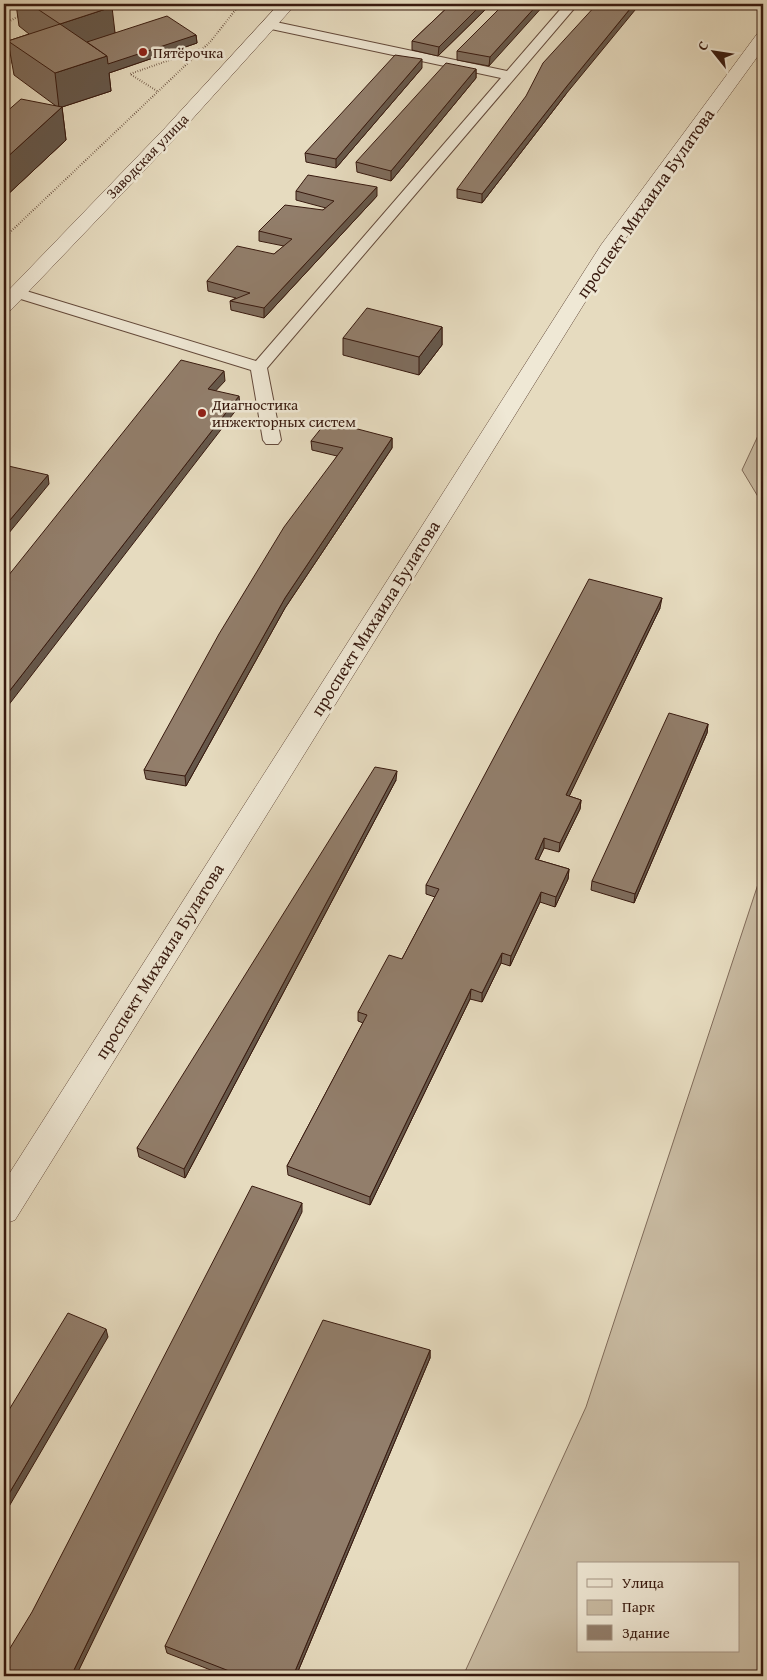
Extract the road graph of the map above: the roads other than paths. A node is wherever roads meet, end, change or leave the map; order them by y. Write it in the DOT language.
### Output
graph roads {
  1 [pos="288,4"];
  2 [pos="572,4"];
  3 [pos="271,25"];
  4 [pos="763,38"];
  5 [pos="511,76"];
  6 [pos="10,299"];
  7 [pos="259,367"];
  8 [pos="272,440"];
  9 [pos="4,1210"];
  1 -- 3 [label="street, Заводская улица"];
  2 -- 5 [label="lane"];
  3 -- 5 [label="lane"];
  3 -- 6 [label="street, Заводская улица"];
  4 -- 9 [label="street, проспект Михаила Булатова"];
  5 -- 7 [label="lane"];
  6 -- 7 [label="lane"];
  7 -- 8 [label="lane"];
}
